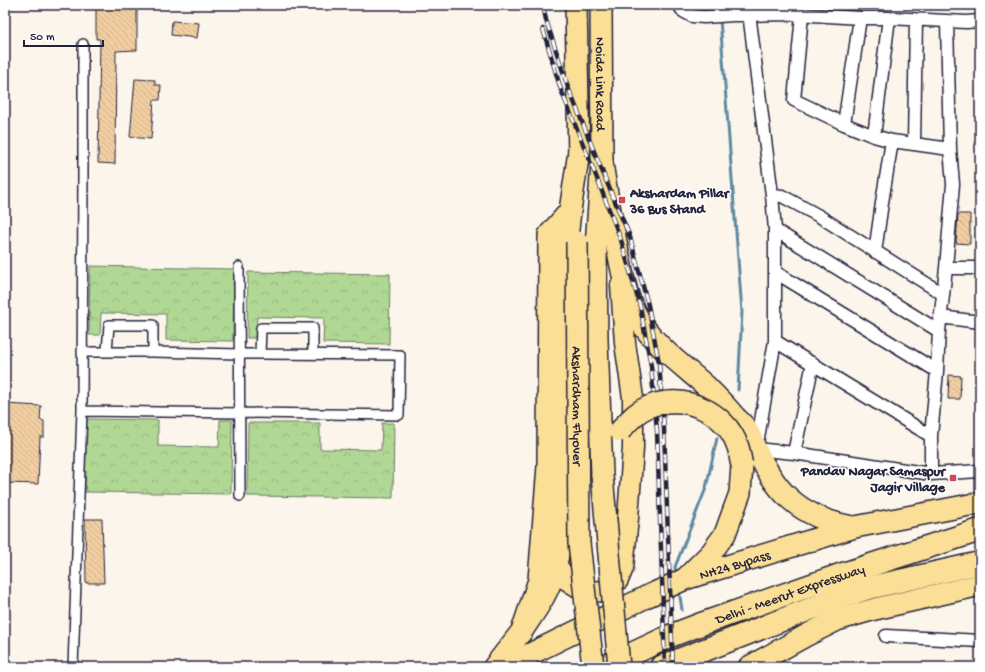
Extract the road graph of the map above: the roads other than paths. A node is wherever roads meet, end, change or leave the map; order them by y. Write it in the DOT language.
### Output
graph roads {
  1 [pos="576,5"];
  2 [pos="601,5"];
  3 [pos="680,5"];
  4 [pos="749,10"];
  5 [pos="798,11"];
  6 [pos="828,11"];
  7 [pos="860,18"];
  8 [pos="889,18"];
  9 [pos="916,20"];
  10 [pos="947,21"];
  11 [pos="980,21"];
  12 [pos="83,44"];
  13 [pos="844,124"];
  14 [pos="874,136"];
  15 [pos="892,141"];
  16 [pos="580,144"];
  17 [pos="914,144"];
  18 [pos="950,149"];
  19 [pos="602,162"];
  20 [pos="772,195"];
  21 [pos="570,211"];
  22 [pos="775,230"];
  23 [pos="587,244"];
  24 [pos="875,252"];
  25 [pos="619,257"];
  26 [pos="239,267"];
  27 [pos="946,268"];
  28 [pos="980,268"];
  29 [pos="774,272"];
  30 [pos="943,294"];
  31 [pos="940,317"];
  32 [pos="980,322"];
  33 [pos="939,331"];
  34 [pos="775,341"];
  35 [pos="107,351"];
  36 [pos="82,352"];
  37 [pos="153,352"];
  38 [pos="240,354"];
  39 [pos="260,354"];
  40 [pos="313,354"];
  41 [pos="813,363"];
  42 [pos="937,371"];
  43 [pos="82,411"];
  44 [pos="240,413"];
  45 [pos="932,436"];
  46 [pos="756,449"];
  47 [pos="794,453"];
  48 [pos="980,471"];
  49 [pos="931,474"];
  50 [pos="602,475"];
  51 [pos="240,496"];
  52 [pos="980,503"];
  53 [pos="855,527"];
  54 [pos="980,530"];
  55 [pos="980,563"];
  56 [pos="556,565"];
  57 [pos="685,579"];
  58 [pos="980,585"];
  59 [pos="522,631"];
  60 [pos="807,635"];
  61 [pos="886,636"];
  62 [pos="980,641"];
  63 [pos="73,667"];
  64 [pos="494,667"];
  65 [pos="504,667"];
  66 [pos="593,667"];
  67 [pos="604,667"];
  68 [pos="619,667"];
  69 [pos="661,667"];
  70 [pos="749,667"];
  71 [pos="773,667"];
  1 -- 16 [label="highway, Noida Link Road"];
  2 -- 19 [label="highway, Noida Link Road"];
  3 -- 4 [label="street"];
  4 -- 5 [label="street"];
  4 -- 20 [label="street"];
  5 -- 6 [label="street"];
  5 -- 13 [label="street"];
  6 -- 7 [label="street"];
  7 -- 8 [label="street"];
  7 -- 13 [label="street"];
  8 -- 9 [label="street"];
  8 -- 14 [label="street"];
  9 -- 10 [label="street"];
  9 -- 17 [label="street"];
  10 -- 11 [label="street"];
  10 -- 18 [label="street"];
  12 -- 36 [label="street"];
  13 -- 14 [label="street"];
  14 -- 15 [label="street"];
  15 -- 17 [label="street"];
  15 -- 24 [label="street"];
  16 -- 21 [label="highway"];
  16 -- 23 [label="highway, Akshardham Flyover"];
  17 -- 18 [label="street"];
  18 -- 27 [label="street"];
  19 -- 23 [label="highway, Akshardham Flyover"];
  19 -- 25 [label="highway"];
  20 -- 22 [label="street"];
  20 -- 24 [label="street"];
  21 -- 56 [label="highway"];
  21 -- 59 [label="highway"];
  22 -- 29 [label="street"];
  22 -- 33 [label="street"];
  23 -- 50 [label="highway, Akshardham Flyover"];
  23 -- 66 [label="highway, Akshardham Flyover, bridge"];
  24 -- 30 [label="street"];
  25 -- 46 [label="highway"];
  25 -- 56 [label="main road"];
  26 -- 38 [label="street"];
  27 -- 28 [label="street"];
  27 -- 30 [label="street"];
  29 -- 34 [label="street"];
  29 -- 42 [label="street"];
  30 -- 31 [label="street"];
  31 -- 32 [label="street"];
  31 -- 33 [label="street"];
  33 -- 42 [label="street"];
  34 -- 41 [label="street"];
  34 -- 46 [label="street"];
  35 -- 36 [label="street"];
  35 -- 37 [label="street"];
  35 -- 37 [label="street"];
  36 -- 43 [label="street"];
  37 -- 38 [label="street"];
  38 -- 39 [label="street"];
  38 -- 44 [label="street"];
  39 -- 40 [label="street"];
  39 -- 40 [label="street"];
  40 -- 44 [label="street"];
  41 -- 45 [label="street"];
  41 -- 47 [label="street"];
  42 -- 45 [label="street"];
  43 -- 44 [label="street"];
  43 -- 63 [label="street"];
  44 -- 51 [label="street"];
  45 -- 49 [label="street"];
  46 -- 47 [label="street"];
  46 -- 53 [label="highway"];
  47 -- 49 [label="street"];
  48 -- 49 [label="street"];
  50 -- 57 [label="highway, bridge"];
  50 -- 68 [label="highway, Akshardham Flyover, bridge"];
  52 -- 53 [label="highway, NH24 Bypass"];
  53 -- 57 [label="highway, NH24 Bypass"];
  54 -- 67 [label="highway, Delhi - Meerut Expressway"];
  55 -- 69 [label="highway, Delhi - Meerut Expressway"];
  56 -- 59 [label="highway"];
  57 -- 65 [label="highway, NH24 Bypass"];
  58 -- 60 [label="highway"];
  59 -- 64 [label="highway"];
  60 -- 70 [label="highway"];
  60 -- 71 [label="highway"];
  61 -- 62 [label="street"];
}
